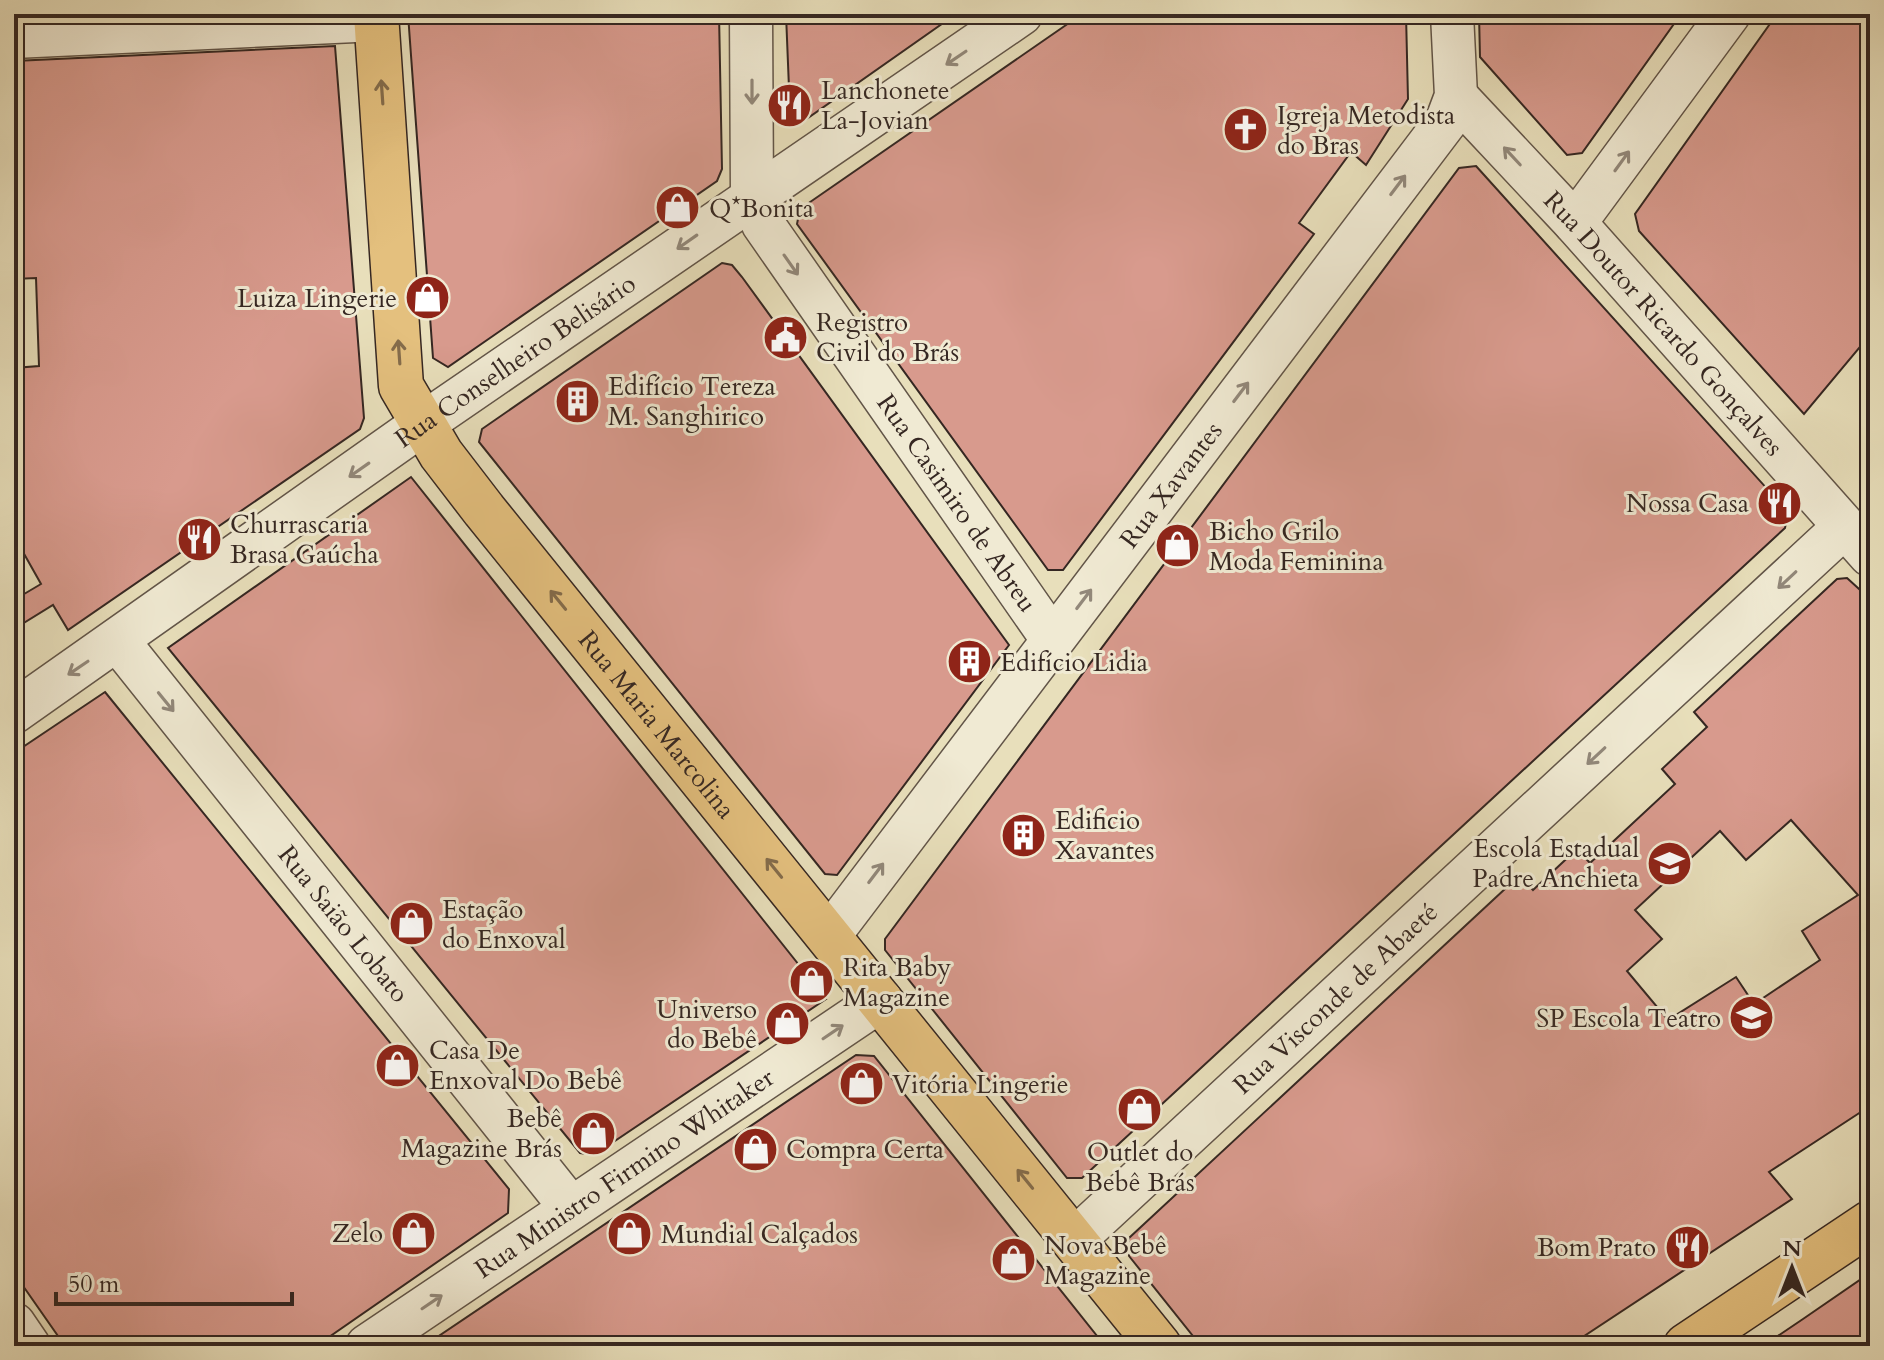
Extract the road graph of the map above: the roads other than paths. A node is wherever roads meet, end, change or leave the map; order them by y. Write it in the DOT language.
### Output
graph roads {
  1 [pos="751,14"];
  2 [pos="1021,14"];
  3 [pos="1452,14"];
  4 [pos="1729,14"];
  5 [pos="377,17"];
  6 [pos="14,37"];
  7 [pos="1456,96"];
  8 [pos="752,198"];
  9 [pos="1575,223"];
  10 [pos="421,425"];
  11 [pos="1857,541"];
  12 [pos="1052,639"];
  13 [pos="118,641"];
  14 [pos="14,712"];
  15 [pos="829,936"];
  16 [pos="881,1000"];
  17 [pos="571,1208"];
  18 [pos="1870,1223"];
  19 [pos="1074,1240"];
  20 [pos="14,1324"];
  21 [pos="29,1346"];
  22 [pos="367,1346"];
  23 [pos="1159,1346"];
  24 [pos="1686,1346"];
  1 -- 8 [label="street, Rua Casimiro de Abreu, one-way"];
  2 -- 8 [label="street, Rua Conselheiro Belisário, one-way"];
  3 -- 7 [label="street, Rua Xavantes"];
  9 -- 4 [label="street, one-way"];
  5 -- 6 [label="street"];
  10 -- 5 [label="main road, Rua Maria Marcolina, one-way"];
  9 -- 7 [label="street, Rua Doutor Ricardo Gonçalves, one-way"];
  12 -- 7 [label="street, Rua Xavantes, one-way"];
  8 -- 10 [label="street, Rua Conselheiro Belisário, one-way"];
  8 -- 12 [label="street, Rua Casimiro de Abreu, one-way"];
  9 -- 11 [label="street, Rua Doutor Ricardo Gonçalves"];
  10 -- 13 [label="street, Rua Conselheiro Belisário, one-way"];
  15 -- 10 [label="main road, Rua Maria Marcolina, one-way"];
  11 -- 19 [label="street, Rua Visconde de Abaeté, one-way"];
  15 -- 12 [label="street, Rua Xavantes, one-way"];
  13 -- 14 [label="street, Rua Conselheiro Belisário, one-way"];
  13 -- 17 [label="street, Rua Saião Lobato, one-way"];
  15 -- 16 [label="main road, Rua Maria Marcolina"];
  17 -- 16 [label="street, Rua Ministro Firmino Whitaker, one-way"];
  19 -- 16 [label="main road, Rua Maria Marcolina, one-way"];
  22 -- 17 [label="street, Rua Ministro Firmino Whitaker, one-way"];
  18 -- 24 [label="main road"];
  19 -- 23 [label="main road, Rua Maria Marcolina"];
  20 -- 21 [label="street"];
}
